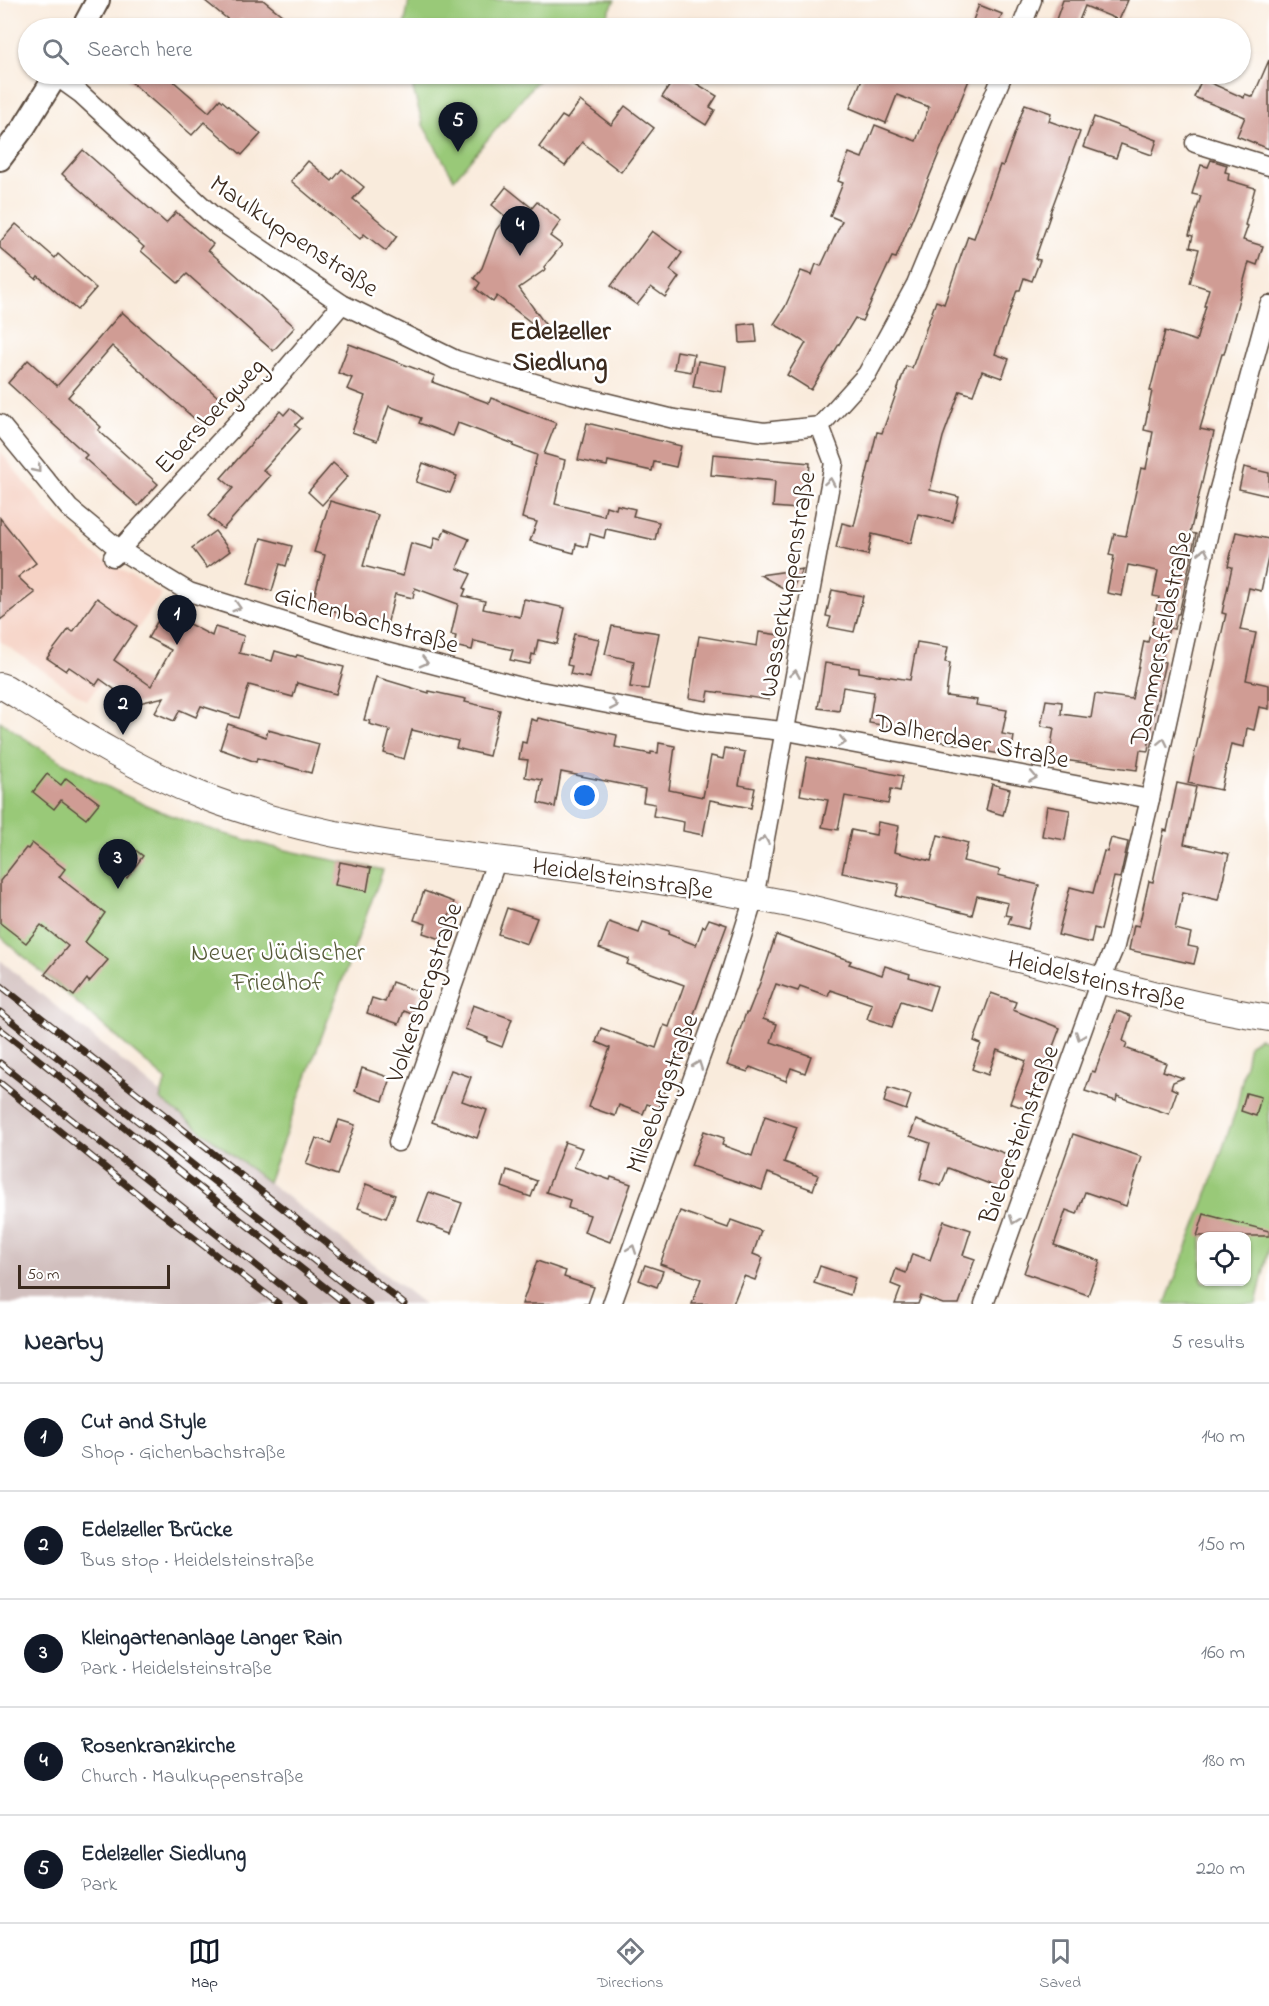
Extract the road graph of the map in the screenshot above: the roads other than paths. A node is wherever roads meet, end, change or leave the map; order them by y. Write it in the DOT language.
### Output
graph roads {
  1 [pos="98,0"];
  2 [pos="1032,0"];
  3 [pos="88,18"];
  4 [pos="1025,18"];
  5 [pos="51,84"];
  6 [pos="68,84"];
  7 [pos="999,84"];
  8 [pos="1195,143"];
  9 [pos="0,159"];
  10 [pos="1269,166"];
  11 [pos="342,304"];
  12 [pos="1269,305"];
  13 [pos="0,424"];
  14 [pos="820,426"];
  15 [pos="116,554"];
  16 [pos="2,685"];
  17 [pos="784,731"];
  18 [pos="1150,799"];
  19 [pos="497,859"];
  20 [pos="753,898"];
  21 [pos="1100,981"];
  22 [pos="1265,1018"];
  23 [pos="398,1142"];
  24 [pos="612,1304"];
  25 [pos="984,1304"];
  1 -- 3 [label="street"];
  2 -- 4 [label="street"];
  5 -- 9 [label="street"];
  6 -- 11 [label="street, Maulkuppenstraße"];
  7 -- 14 [label="street"];
  8 -- 10 [label="street"];
  11 -- 14 [label="street, Maulkuppenstraße"];
  11 -- 15 [label="street, Ebersbergweg"];
  18 -- 12 [label="street, Dammersfeldstraße, one-way"];
  13 -- 15 [label="street, Gichenbachstraße, one-way"];
  17 -- 14 [label="street, Wasserkuppenstraße, one-way"];
  15 -- 17 [label="street, Gichenbachstraße, one-way"];
  16 -- 19 [label="main road, Heidelsteinstraße"];
  17 -- 18 [label="street, Dalherdaer Straße, one-way"];
  20 -- 17 [label="street, Wasserkuppenstraße, one-way"];
  18 -- 21 [label="street, Dammersfeldstraße"];
  19 -- 20 [label="main road, Heidelsteinstraße"];
  19 -- 23 [label="street, Volkersbergstraße"];
  20 -- 21 [label="main road, Heidelsteinstraße"];
  24 -- 20 [label="street, Milseburgstraße, one-way"];
  21 -- 22 [label="main road, Heidelsteinstraße"];
  21 -- 25 [label="street, Biebersteinstraße, one-way"];
}
